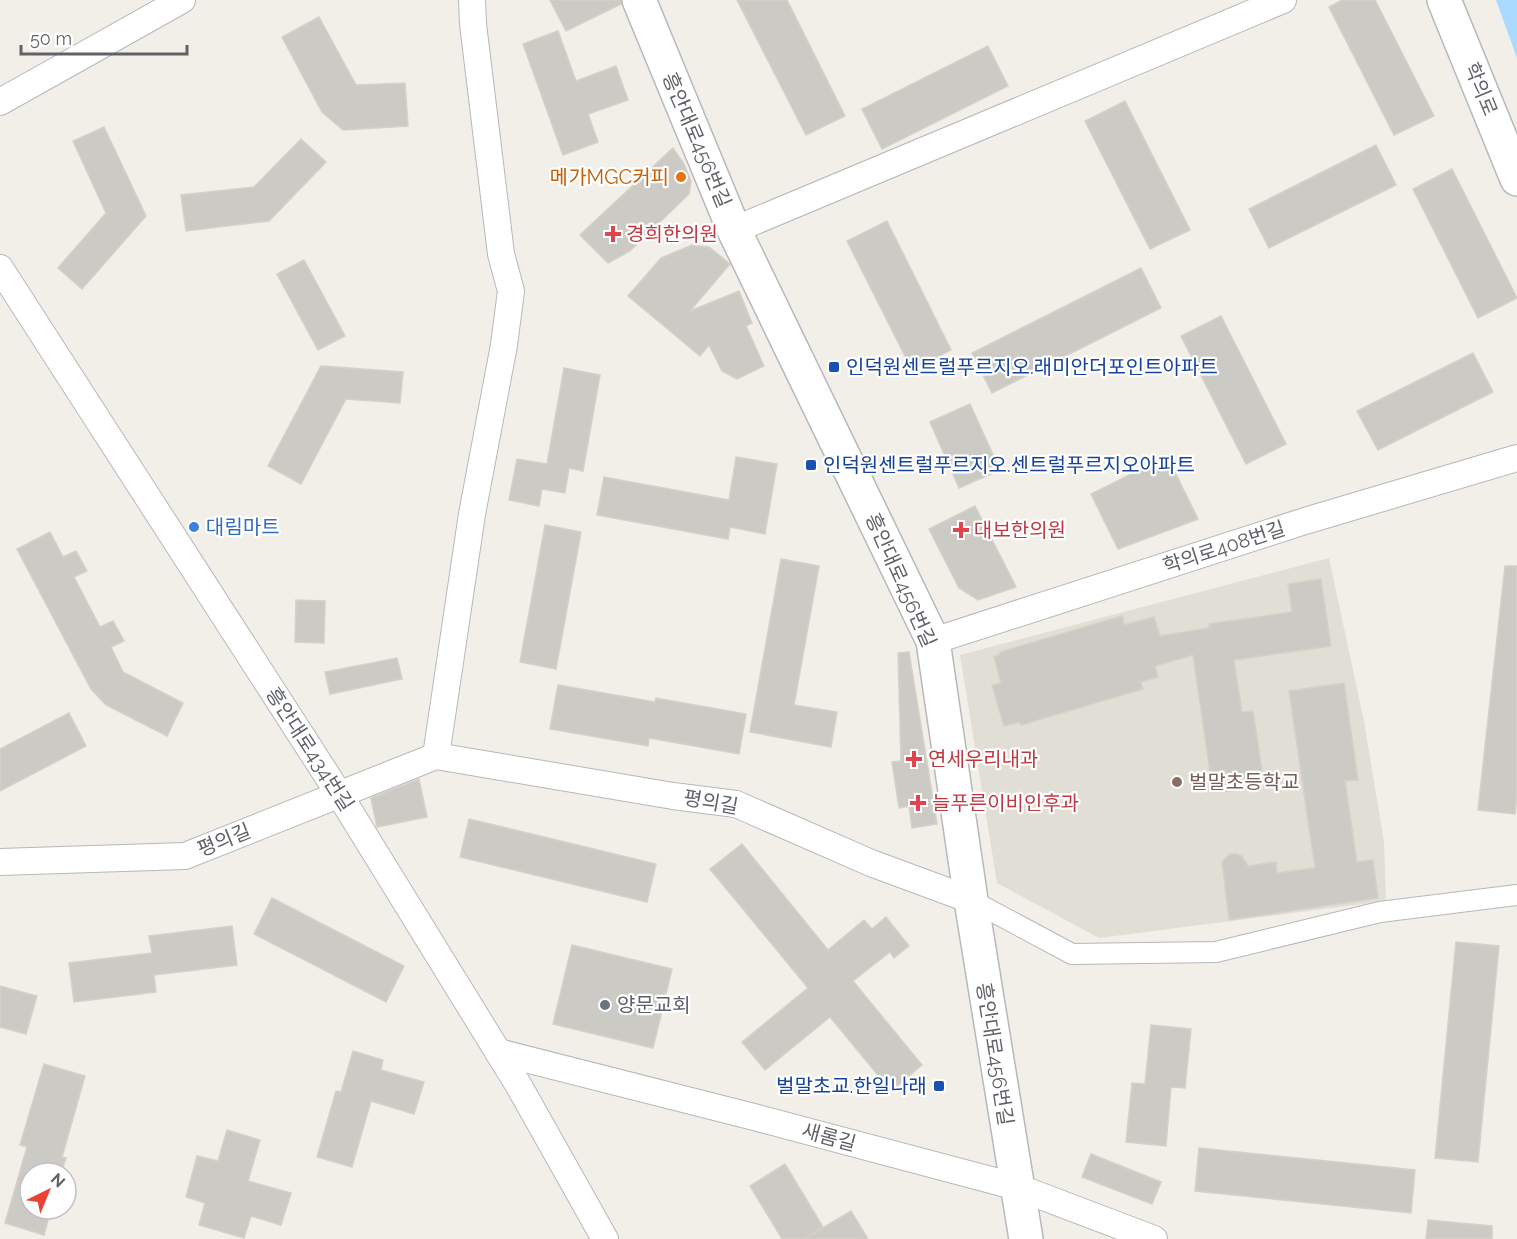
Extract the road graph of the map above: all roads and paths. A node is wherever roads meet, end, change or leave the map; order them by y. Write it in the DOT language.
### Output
graph roads {
  1 [pos="182,0"];
  2 [pos="472,0"];
  3 [pos="639,0"];
  4 [pos="1283,0"];
  5 [pos="1444,0"];
  6 [pos="0,102"];
  7 [pos="1517,179"];
  8 [pos="734,230"];
  9 [pos="0,268"];
  10 [pos="1517,458"];
  11 [pos="933,641"];
  12 [pos="436,756"];
  13 [pos="339,794"];
  14 [pos="0,862"];
  15 [pos="1517,895"];
  16 [pos="971,900"];
  17 [pos="498,1052"];
  18 [pos="1017,1187"];
  19 [pos="605,1239"];
  20 [pos="1026,1239"];
  21 [pos="1154,1239"];
  1 -- 6 [label="street"];
  2 -- 12 [label="street"];
  3 -- 8 [label="street, 흥안대로456번길"];
  4 -- 8 [label="street"];
  5 -- 7 [label="street, 학의로"];
  8 -- 11 [label="street, 흥안대로456번길"];
  9 -- 13 [label="street, 흥안대로434번길"];
  10 -- 11 [label="street, 학의로408번길"];
  11 -- 16 [label="street, 흥안대로456번길"];
  12 -- 13 [label="street, 평의길"];
  12 -- 16 [label="street, 평의길"];
  13 -- 14 [label="street, 평의길"];
  13 -- 17 [label="street, 흥안대로434번길"];
  15 -- 16 [label="street"];
  16 -- 18 [label="street, 흥안대로456번길"];
  17 -- 18 [label="street, 새롬길"];
  17 -- 19 [label="street, 흥안대로434번길"];
  18 -- 20 [label="street, 흥안대로456번길"];
  18 -- 21 [label="street, 새롬길"];
}
